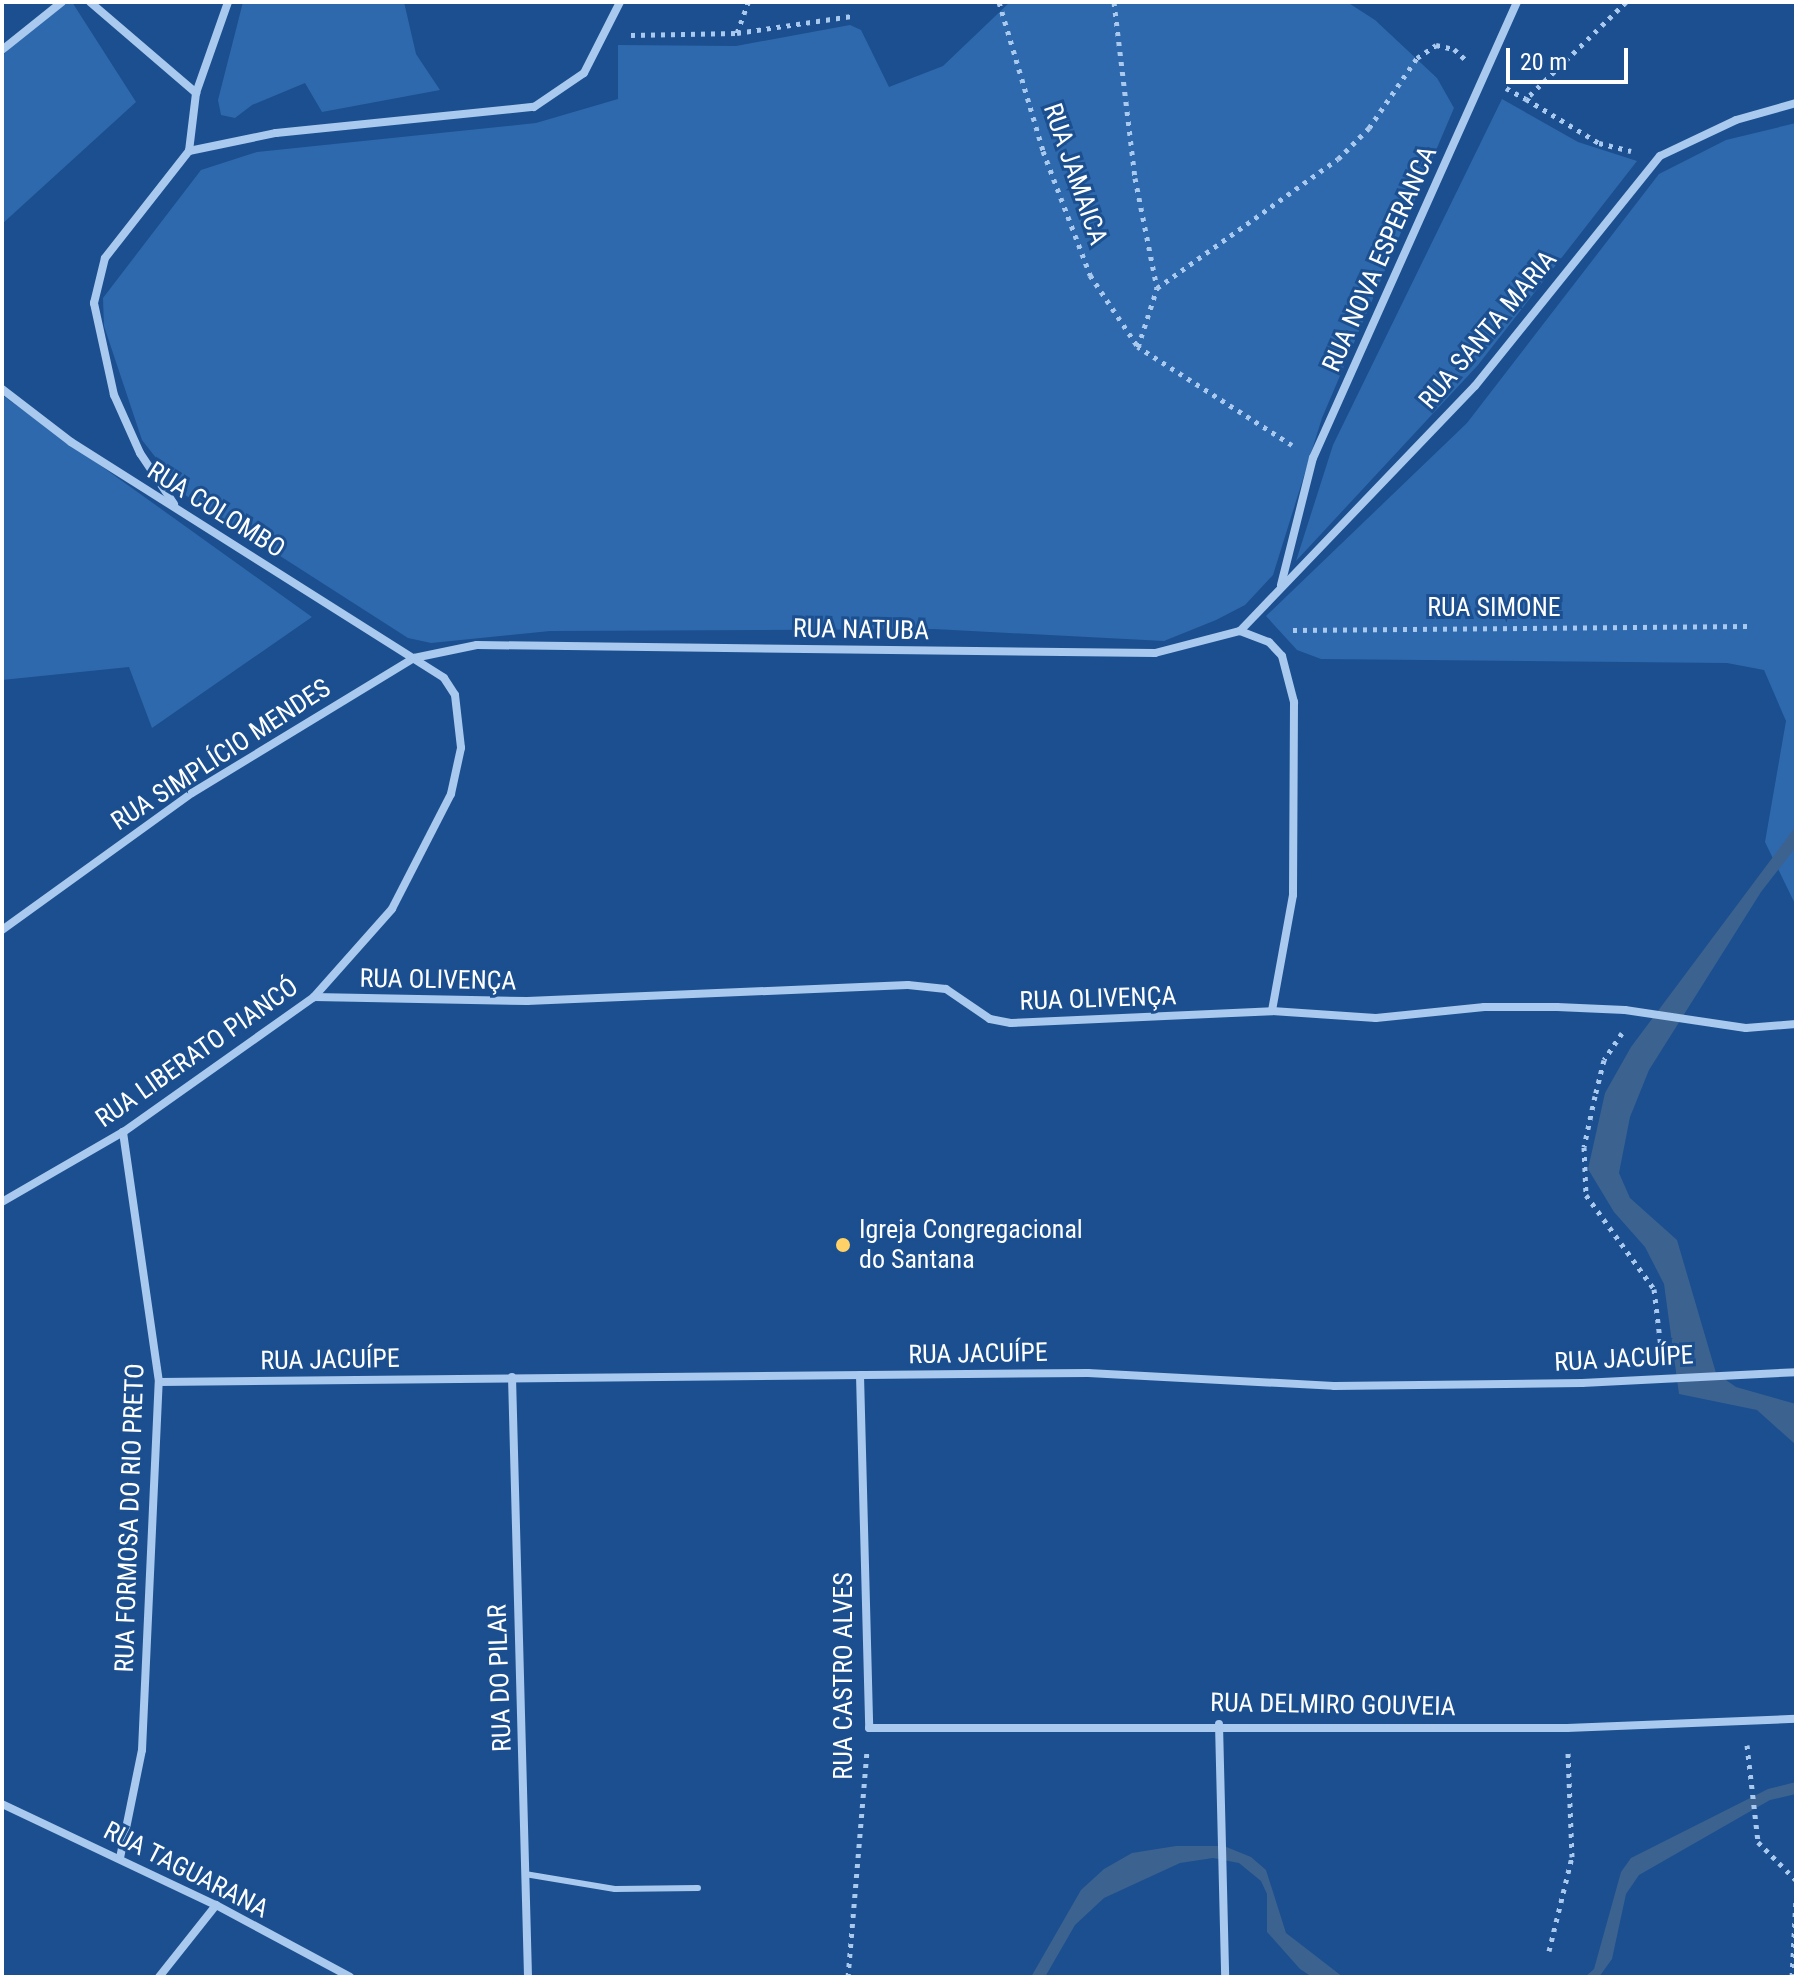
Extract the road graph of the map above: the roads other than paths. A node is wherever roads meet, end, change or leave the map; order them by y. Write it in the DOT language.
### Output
graph roads {
  1 [pos="62,2"];
  2 [pos="90,2"];
  3 [pos="228,2"];
  4 [pos="620,2"];
  5 [pos="1517,2"];
  6 [pos="2,50"];
  7 [pos="196,93"];
  8 [pos="1796,103"];
  9 [pos="189,151"];
  10 [pos="2,389"];
  11 [pos="177,508"];
  12 [pos="1281,586"];
  13 [pos="1240,631"];
  14 [pos="477,645"];
  15 [pos="414,658"];
  16 [pos="2,930"];
  17 [pos="314,997"];
  18 [pos="1272,1011"];
  19 [pos="1796,1024"];
  20 [pos="123,1132"];
  21 [pos="2,1202"];
  22 [pos="1796,1372"];
  23 [pos="860,1375"];
  24 [pos="512,1377"];
  25 [pos="159,1382"];
  26 [pos="1796,1719"];
  27 [pos="1219,1724"];
  28 [pos="869,1728"];
  29 [pos="2,1804"];
  30 [pos="120,1858"];
  31 [pos="525,1874"];
  32 [pos="698,1888"];
  33 [pos="216,1905"];
  34 [pos="159,1977"];
  35 [pos="350,1977"];
  36 [pos="528,1977"];
  37 [pos="1225,1977"];
  1 -- 6 [label="street"];
  2 -- 7 [label="street"];
  3 -- 7 [label="street"];
  4 -- 9 [label="street"];
  5 -- 12 [label="street, RUA NOVA ESPERANCA"];
  7 -- 9 [label="street"];
  8 -- 12 [label="street, RUA SANTA MARIA"];
  9 -- 11 [label="street"];
  10 -- 11 [label="street, RUA COLOMBO"];
  11 -- 15 [label="street, RUA COLOMBO"];
  12 -- 13 [label="street, RUA SANTA MARIA"];
  13 -- 14 [label="street, RUA NATUBA"];
  13 -- 18 [label="street"];
  14 -- 15 [label="street, RUA SIMPLÍCIO MENDES"];
  15 -- 16 [label="street, RUA SIMPLÍCIO MENDES"];
  15 -- 17 [label="street, RUA LIBERATO PIANCÓ"];
  17 -- 18 [label="street, RUA OLIVENÇA"];
  17 -- 20 [label="street, RUA LIBERATO PIANCÓ"];
  18 -- 19 [label="street, RUA OLIVENÇA"];
  20 -- 21 [label="street, RUA LIBERATO PIANCÓ"];
  20 -- 25 [label="street, RUA FORMOSA DO RIO PRETO"];
  22 -- 23 [label="street, RUA JACUÍPE"];
  23 -- 24 [label="street, RUA JACUÍPE"];
  23 -- 28 [label="street, RUA CASTRO ALVES"];
  24 -- 25 [label="street, RUA JACUÍPE"];
  24 -- 31 [label="street, RUA DO PILAR"];
  25 -- 30 [label="street, RUA FORMOSA DO RIO PRETO"];
  26 -- 27 [label="street, RUA DELMIRO GOUVEIA"];
  27 -- 28 [label="street, RUA DELMIRO GOUVEIA"];
  27 -- 37 [label="street"];
  29 -- 30 [label="street, RUA TAGUARANA"];
  30 -- 33 [label="street, RUA TAGUARANA"];
  31 -- 32 [label="lane"];
  31 -- 36 [label="street, RUA DO PILAR"];
  33 -- 34 [label="street"];
  33 -- 35 [label="street, RUA TAGUARANA"];
}
